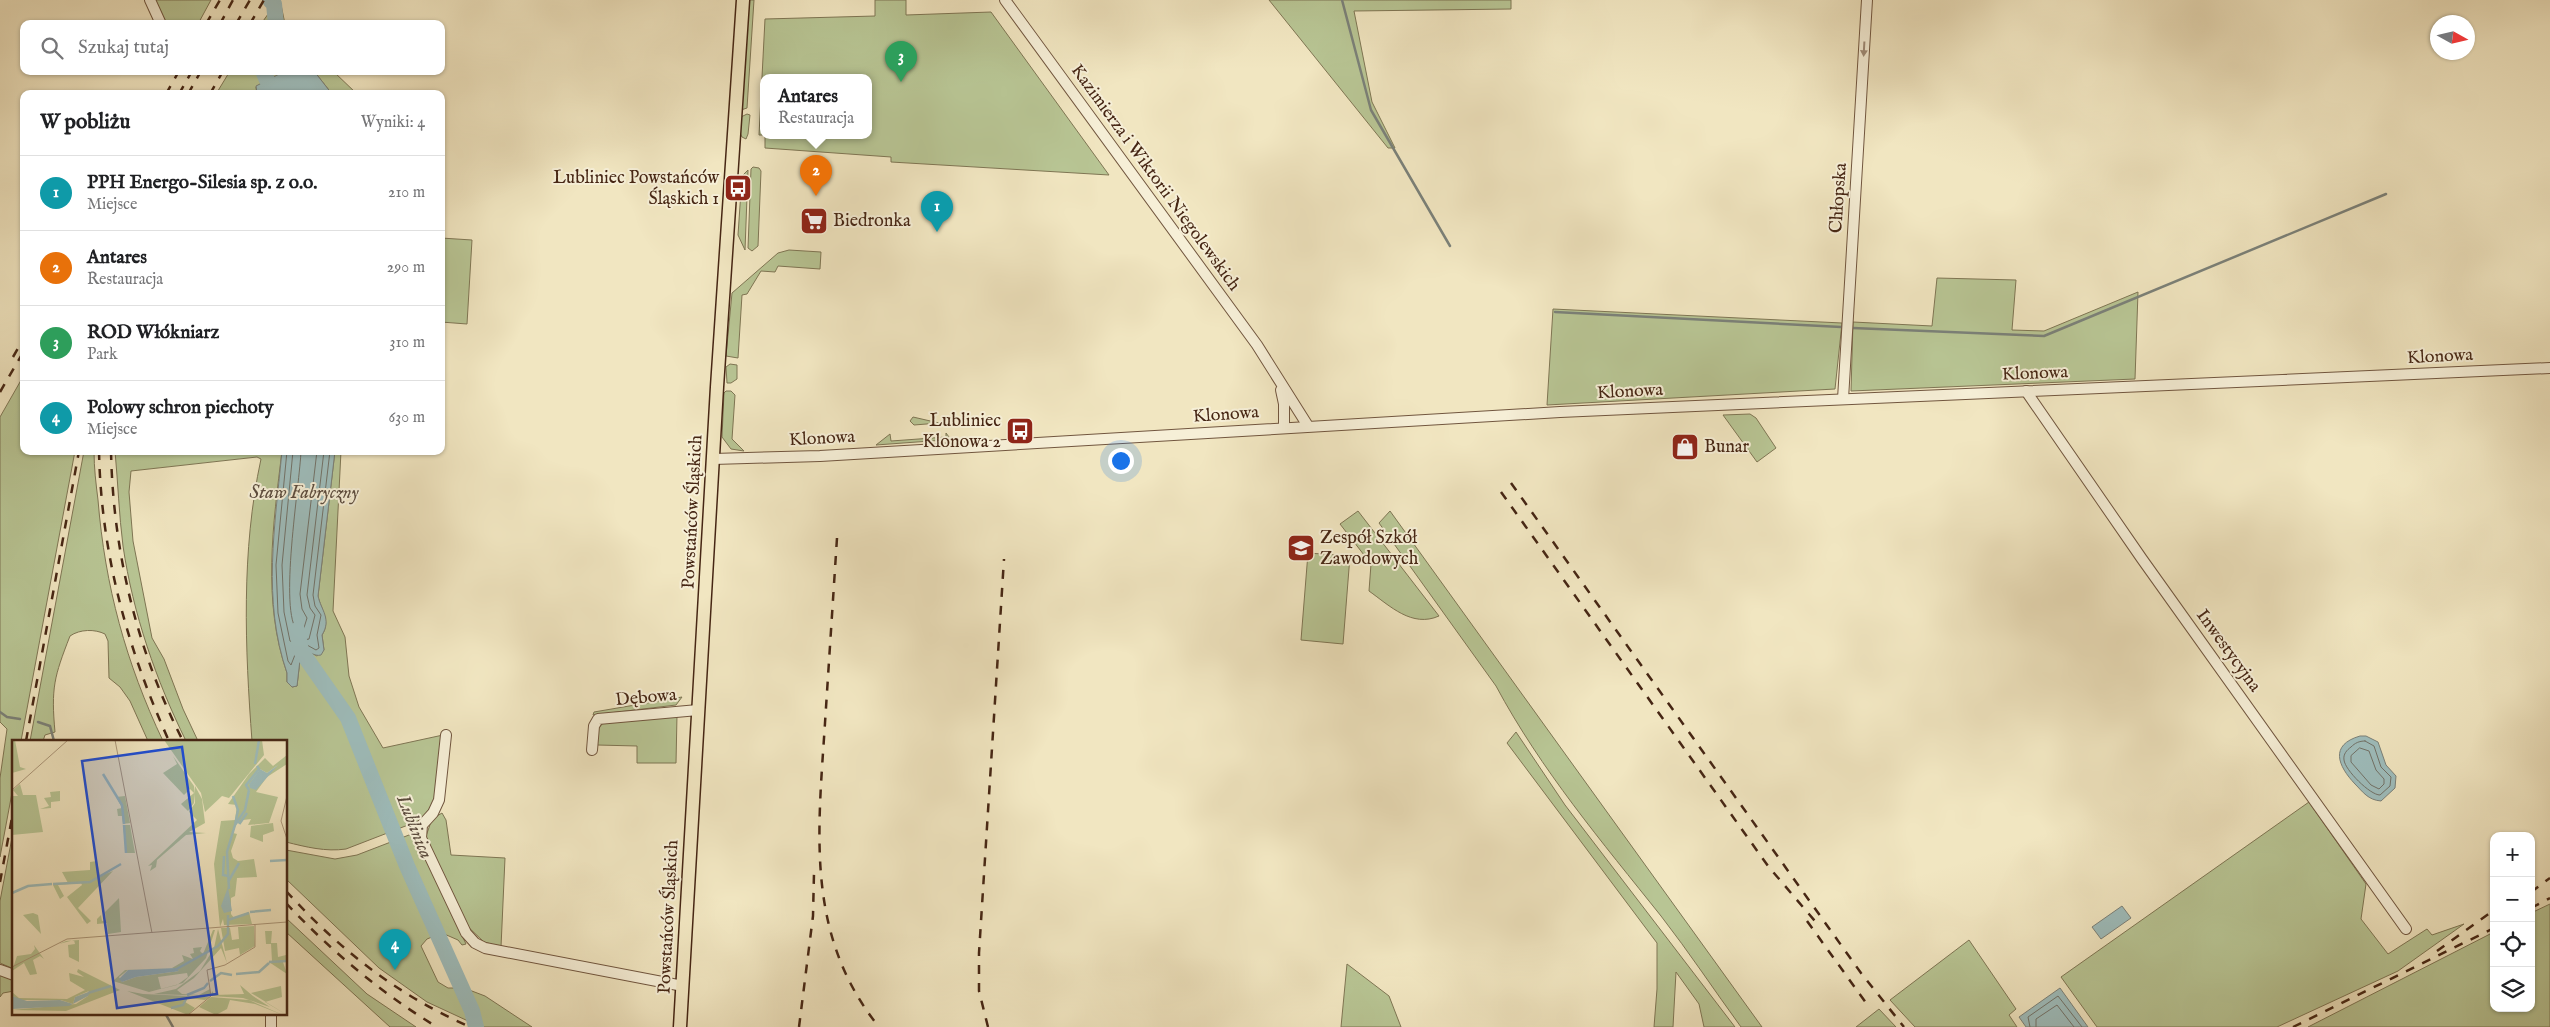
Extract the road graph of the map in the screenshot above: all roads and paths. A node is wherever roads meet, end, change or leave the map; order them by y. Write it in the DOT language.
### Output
graph roads {
  1 [pos="150,0"];
  2 [pos="743,0"];
  3 [pos="1006,0"];
  4 [pos="1867,0"];
  5 [pos="159,20"];
  6 [pos="2550,368"];
  7 [pos="1277,378"];
  8 [pos="2026,391"];
  9 [pos="1842,399"];
  10 [pos="1308,426"];
  11 [pos="1284,428"];
  12 [pos="713,459"];
  13 [pos="698,710"];
  14 [pos="446,735"];
  15 [pos="592,750"];
  16 [pos="2406,929"];
  17 [pos="0,970"];
  18 [pos="12,974"];
  19 [pos="683,986"];
  20 [pos="270,1014"];
  21 [pos="271,1027"];
  22 [pos="680,1027"];
  1 -- 5 [label="street"];
  2 -- 12 [label="main road, Powstańców Śląskich"];
  3 -- 7 [label="street, Kazimierza i Wiktorii Niegolewskich"];
  4 -- 9 [label="street, Chłopska, one-way"];
  6 -- 8 [label="street, Klonowa"];
  7 -- 10 [label="street"];
  7 -- 11 [label="street"];
  8 -- 9 [label="street, Klonowa"];
  8 -- 16 [label="street, Inwestycyjna"];
  9 -- 10 [label="street, Klonowa"];
  10 -- 11 [label="street, Klonowa"];
  11 -- 12 [label="street, Klonowa"];
  12 -- 13 [label="main road, Powstańców Śląskich"];
  13 -- 15 [label="street, Dębowa"];
  13 -- 19 [label="main road, Powstańców Śląskich"];
  14 -- 19 [label="street"];
  17 -- 18 [label="street"];
  19 -- 22 [label="main road, Powstańców Śląskich"];
  20 -- 21 [label="street"];
}
